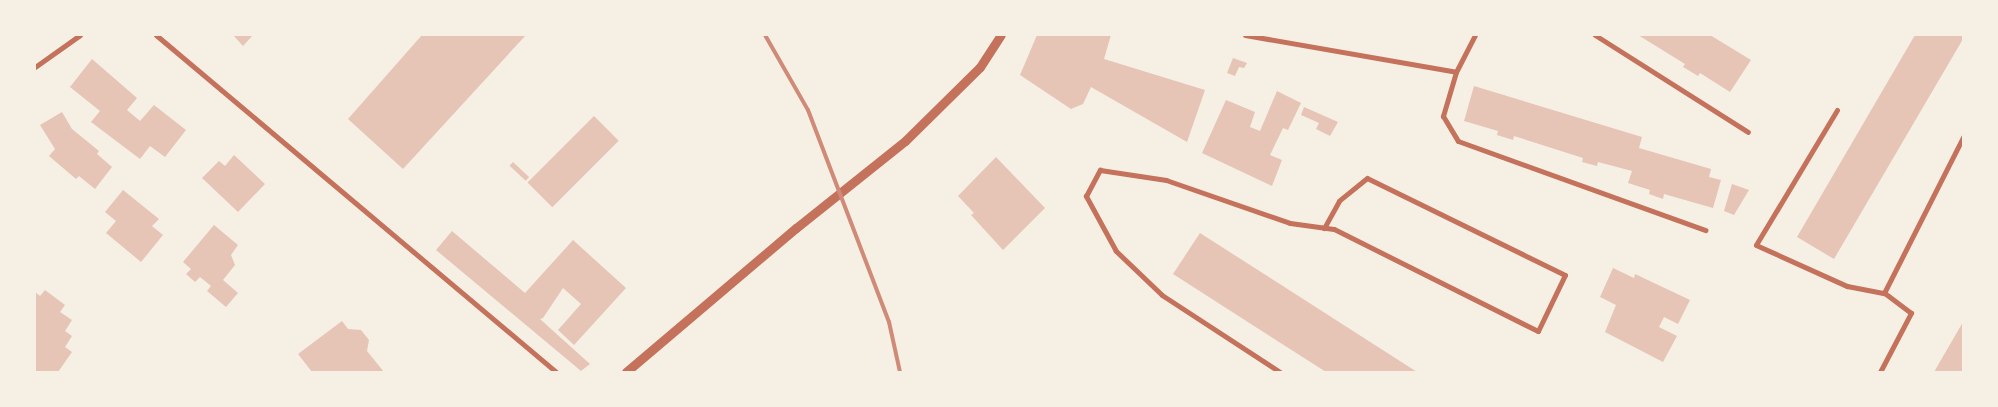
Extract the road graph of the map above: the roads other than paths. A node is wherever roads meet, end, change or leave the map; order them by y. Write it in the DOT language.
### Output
graph roads {
  1 [pos="80,35"];
  2 [pos="156,35"];
  3 [pos="1001,35"];
  4 [pos="1245,35"];
  5 [pos="1475,35"];
  6 [pos="1595,35"];
  7 [pos="35,68"];
  8 [pos="1456,72"];
  9 [pos="1837,110"];
  10 [pos="1748,132"];
  11 [pos="1963,137"];
  12 [pos="1324,228"];
  13 [pos="1705,230"];
  14 [pos="1884,293"];
  15 [pos="556,372"];
  16 [pos="626,372"];
  17 [pos="1280,372"];
  18 [pos="1880,372"];
  1 -- 7 [label="street"];
  2 -- 15 [label="street"];
  3 -- 16 [label="street"];
  4 -- 8 [label="street"];
  5 -- 8 [label="street"];
  6 -- 10 [label="street"];
  8 -- 13 [label="street"];
  9 -- 14 [label="street"];
  11 -- 14 [label="street"];
  12 -- 12 [label="street"];
  12 -- 17 [label="street"];
  14 -- 18 [label="street"];
}
